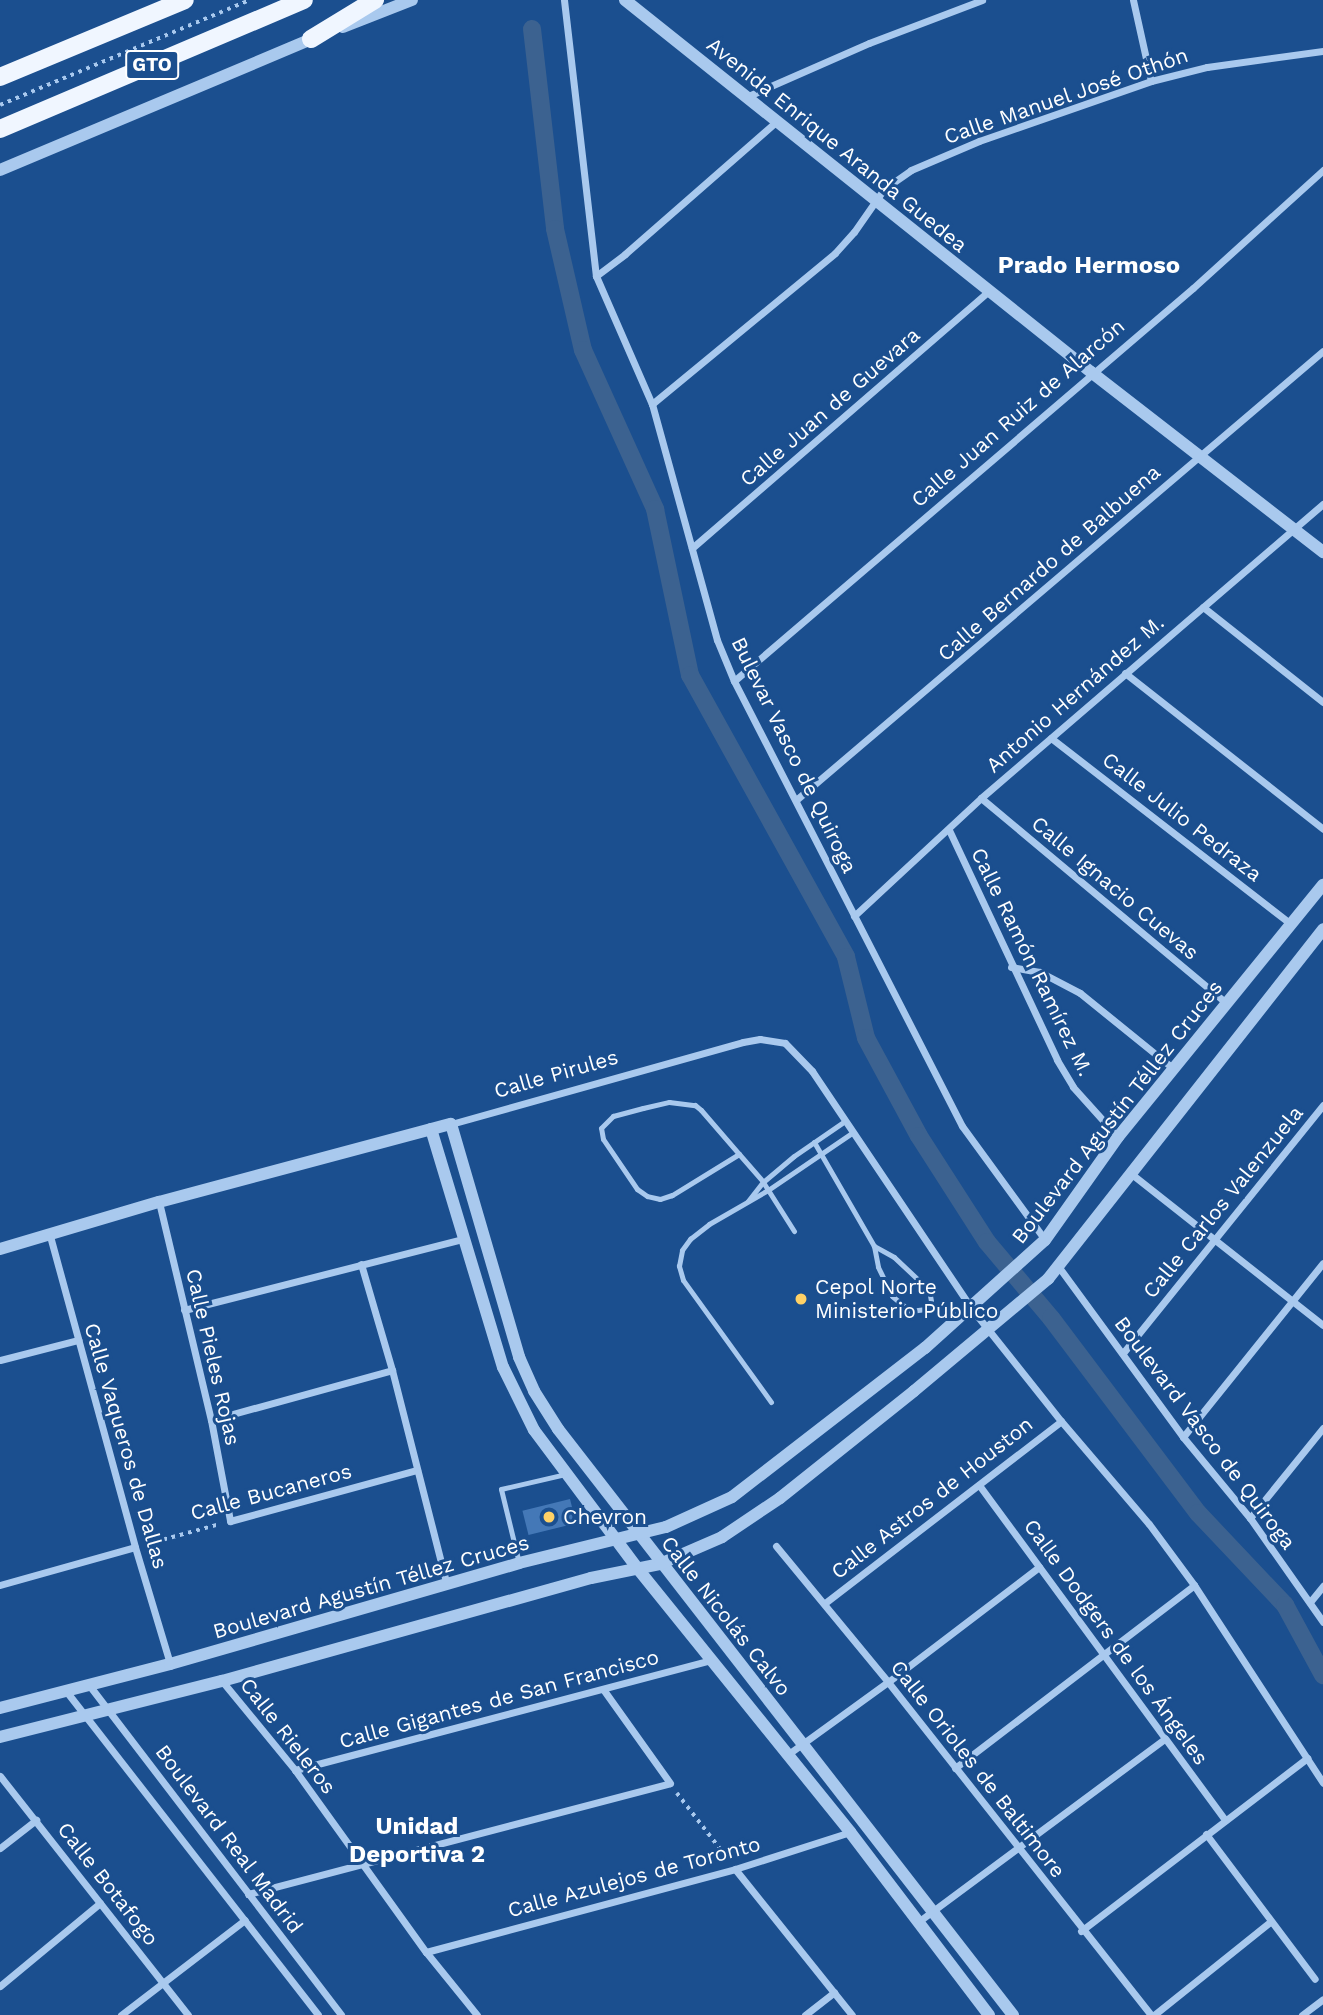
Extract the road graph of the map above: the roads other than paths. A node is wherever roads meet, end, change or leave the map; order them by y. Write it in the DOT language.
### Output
graph roads {
  1 [pos="186,0"];
  2 [pos="304,0"];
  3 [pos="375,0"];
  4 [pos="412,0"];
  5 [pos="564,0"];
  6 [pos="625,0"];
  7 [pos="982,0"];
  8 [pos="1133,0"];
  9 [pos="311,38"];
  10 [pos="1323,51"];
  11 [pos="0,77"];
  12 [pos="1151,81"];
  13 [pos="746,97"];
  14 [pos="776,122"];
  15 [pos="0,129"];
  16 [pos="0,170"];
  17 [pos="1323,170"];
  18 [pos="1315,177"];
  19 [pos="1323,184"];
  20 [pos="876,202"];
  21 [pos="596,276"];
  22 [pos="989,290"];
  23 [pos="1323,351"];
  24 [pos="1091,372"];
  25 [pos="652,404"];
  26 [pos="1201,454"];
  27 [pos="1323,504"];
  28 [pos="1295,528"];
  29 [pos="692,548"];
  30 [pos="1323,552"];
  31 [pos="1203,607"];
  32 [pos="1125,673"];
  33 [pos="734,681"];
  34 [pos="1323,702"];
  35 [pos="1051,738"];
  36 [pos="981,798"];
  37 [pos="796,800"];
  38 [pos="1323,829"];
  39 [pos="949,830"];
  40 [pos="1323,885"];
  41 [pos="854,916"];
  42 [pos="1291,925"];
  43 [pos="1323,929"];
  44 [pos="1318,946"];
  45 [pos="1011,967"];
  46 [pos="1227,1004"];
  47 [pos="1175,1069"];
  48 [pos="1323,1105"];
  49 [pos="845,1121"];
  50 [pos="451,1124"];
  51 [pos="431,1129"];
  52 [pos="852,1133"];
  53 [pos="1118,1137"];
  54 [pos="814,1142"];
  55 [pos="823,1153"];
  56 [pos="739,1154"];
  57 [pos="1129,1172"];
  58 [pos="763,1182"];
  59 [pos="768,1190"];
  60 [pos="159,1202"];
  61 [pos="746,1203"];
  62 [pos="793,1231"];
  63 [pos="50,1236"];
  64 [pos="463,1239"];
  65 [pos="1045,1240"];
  66 [pos="1214,1241"];
  67 [pos="874,1246"];
  68 [pos="0,1250"];
  69 [pos="1323,1263"];
  70 [pos="361,1264"];
  71 [pos="1058,1266"];
  72 [pos="1293,1300"];
  73 [pos="971,1308"];
  74 [pos="184,1310"];
  75 [pos="1323,1325"];
  76 [pos="988,1330"];
  77 [pos="78,1339"];
  78 [pos="1123,1353"];
  79 [pos="0,1360"];
  80 [pos="392,1370"];
  81 [pos="771,1402"];
  82 [pos="211,1420"];
  83 [pos="1061,1421"];
  84 [pos="1323,1428"];
  85 [pos="1183,1437"];
  86 [pos="416,1470"];
  87 [pos="566,1474"];
  88 [pos="979,1485"];
  89 [pos="1250,1518"];
  90 [pos="230,1521"];
  91 [pos="639,1535"];
  92 [pos="616,1541"];
  93 [pos="776,1546"];
  94 [pos="135,1547"];
  95 [pos="519,1563"];
  96 [pos="660,1564"];
  97 [pos="1039,1567"];
  98 [pos="638,1569"];
  99 [pos="0,1585"];
  100 [pos="447,1585"];
  101 [pos="1194,1585"];
  102 [pos="1323,1586"];
  103 [pos="1310,1602"];
  104 [pos="825,1603"];
  105 [pos="1323,1622"];
  106 [pos="1102,1654"];
  107 [pos="711,1660"];
  108 [pos="170,1664"];
  109 [pos="222,1681"];
  110 [pos="888,1682"];
  111 [pos="89,1685"];
  112 [pos="603,1689"];
  113 [pos="66,1691"];
  114 [pos="0,1708"];
  115 [pos="108,1709"];
  116 [pos="84,1715"];
  117 [pos="0,1737"];
  118 [pos="1164,1739"];
  119 [pos="803,1744"];
  120 [pos="787,1755"];
  121 [pos="1307,1758"];
  122 [pos="955,1768"];
  123 [pos="295,1770"];
  124 [pos="0,1776"];
  125 [pos="1323,1783"];
  126 [pos="36,1819"];
  127 [pos="1225,1820"];
  128 [pos="850,1832"];
  129 [pos="1206,1834"];
  130 [pos="0,1848"];
  131 [pos="1017,1848"];
  132 [pos="363,1864"];
  133 [pos="736,1869"];
  134 [pos="248,1894"];
  135 [pos="100,1903"];
  136 [pos="932,1911"];
  137 [pos="245,1920"];
  138 [pos="918,1922"];
  139 [pos="1270,1922"];
  140 [pos="1081,1931"];
  141 [pos="426,1952"];
  142 [pos="1315,1979"];
  143 [pos="163,1983"];
  144 [pos="0,1986"];
  145 [pos="834,1992"];
  146 [pos="1323,1999"];
  147 [pos="121,2015"];
  148 [pos="188,2015"];
  149 [pos="318,2015"];
  150 [pos="341,2015"];
  151 [pos="477,2015"];
  152 [pos="805,2015"];
  153 [pos="852,2015"];
  154 [pos="987,2015"];
  155 [pos="1013,2015"];
  156 [pos="1152,2015"];
  157 [pos="1302,2015"];
  1 -- 11 [label="main road, GTO"];
  2 -- 15 [label="main road, GTO"];
  3 -- 9 [label="main road"];
  4 -- 9 [label="street"];
  5 -- 21 [label="street, Bulevar Vasco de Quiroga"];
  6 -- 13 [label="street, Avenida Enrique Aranda Guedea"];
  7 -- 13 [label="street"];
  8 -- 12 [label="street"];
  9 -- 16 [label="street"];
  10 -- 12 [label="street, Calle Manuel José Othón"];
  12 -- 20 [label="street, Calle Manuel José Othón"];
  13 -- 14 [label="street, Avenida Enrique Aranda Guedea"];
  14 -- 20 [label="street, Avenida Enrique Aranda Guedea"];
  14 -- 21 [label="street"];
  17 -- 18 [label="street, Calle Juan Ruiz de Alarcón"];
  18 -- 19 [label="street"];
  18 -- 24 [label="street, Calle Juan Ruiz de Alarcón"];
  20 -- 22 [label="street, Avenida Enrique Aranda Guedea"];
  20 -- 25 [label="street, Calle Manuel José Othón"];
  21 -- 25 [label="street, Bulevar Vasco de Quiroga"];
  22 -- 24 [label="street, Avenida Enrique Aranda Guedea"];
  22 -- 29 [label="street, Calle Juan de Guevara"];
  23 -- 26 [label="street, Calle Bernardo de Balbuena"];
  24 -- 26 [label="street, Avenida Enrique Aranda Guedea"];
  24 -- 33 [label="street, Calle Juan Ruiz de Alarcón"];
  25 -- 29 [label="street, Bulevar Vasco de Quiroga"];
  26 -- 28 [label="street, Avenida Enrique Aranda Guedea"];
  26 -- 37 [label="street, Calle Bernardo de Balbuena"];
  27 -- 28 [label="street, Antonio Hernández M."];
  28 -- 30 [label="street, Avenida Enrique Aranda Guedea"];
  28 -- 31 [label="street, Antonio Hernández M."];
  29 -- 33 [label="street, Bulevar Vasco de Quiroga"];
  31 -- 32 [label="street, Antonio Hernández M."];
  31 -- 34 [label="street"];
  32 -- 35 [label="street, Antonio Hernández M."];
  32 -- 38 [label="street"];
  33 -- 37 [label="street, Bulevar Vasco de Quiroga"];
  35 -- 36 [label="street, Antonio Hernández M."];
  35 -- 42 [label="street, Calle Julio Pedraza"];
  36 -- 39 [label="street, Antonio Hernández M."];
  36 -- 46 [label="street, Calle Ignacio Cuevas"];
  37 -- 41 [label="street, Bulevar Vasco de Quiroga"];
  39 -- 41 [label="street, Antonio Hernández M."];
  39 -- 45 [label="street, Calle Ramón Ramírez M."];
  40 -- 42 [label="street, Boulevard Agustín Téllez Cruces"];
  41 -- 65 [label="street, Bulevar Vasco de Quiroga"];
  42 -- 46 [label="street, Boulevard Agustín Téllez Cruces"];
  43 -- 44 [label="street"];
  44 -- 57 [label="street"];
  45 -- 47 [label="street"];
  45 -- 53 [label="street, Calle Ramón Ramírez M."];
  46 -- 47 [label="street, Boulevard Agustín Téllez Cruces"];
  47 -- 53 [label="street, Boulevard Agustín Téllez Cruces"];
  48 -- 66 [label="street, Calle Carlos Valenzuela"];
  49 -- 50 [label="street, Calle Pirules"];
  49 -- 52 [label="street, Calle Pirules"];
  49 -- 54 [label="lane"];
  50 -- 51 [label="street, Calle Pirules"];
  50 -- 91 [label="street, Calle Nicolás Calvo"];
  51 -- 60 [label="street, Calle Pirules"];
  51 -- 64 [label="street, Calle Nicolás Calvo"];
  52 -- 55 [label="lane"];
  52 -- 73 [label="street, Calle Pirules"];
  53 -- 65 [label="street, Boulevard Agustín Téllez Cruces"];
  54 -- 55 [label="lane"];
  54 -- 58 [label="lane"];
  55 -- 59 [label="lane"];
  55 -- 67 [label="lane"];
  56 -- 56 [label="lane"];
  56 -- 58 [label="lane"];
  57 -- 66 [label="street"];
  57 -- 71 [label="street"];
  58 -- 59 [label="lane"];
  58 -- 61 [label="lane"];
  59 -- 61 [label="lane"];
  59 -- 62 [label="lane"];
  60 -- 63 [label="street, Calle Pirules"];
  60 -- 74 [label="street, Calle Pieles Rojas"];
  61 -- 81 [label="lane"];
  63 -- 68 [label="street, Calle Pirules"];
  63 -- 77 [label="street, Calle Vaqueros de Dallas"];
  64 -- 70 [label="street"];
  64 -- 87 [label="street, Calle Nicolás Calvo"];
  65 -- 73 [label="street, Boulevard Agustín Téllez Cruces"];
  66 -- 72 [label="street"];
  66 -- 78 [label="street, Calle Carlos Valenzuela"];
  67 -- 67 [label="lane"];
  69 -- 72 [label="street"];
  70 -- 74 [label="street"];
  70 -- 80 [label="street"];
  71 -- 76 [label="street"];
  71 -- 78 [label="street, Boulevard Vasco de Quiroga"];
  72 -- 75 [label="street"];
  72 -- 85 [label="street"];
  73 -- 76 [label="street, Calle Pirules"];
  73 -- 91 [label="street, Boulevard Agustín Téllez Cruces"];
  74 -- 82 [label="street, Calle Pieles Rojas"];
  76 -- 83 [label="street, Calle Pirules"];
  76 -- 96 [label="street"];
  77 -- 79 [label="street"];
  77 -- 94 [label="street, Calle Vaqueros de Dallas"];
  78 -- 85 [label="street, Boulevard Vasco de Quiroga"];
  80 -- 82 [label="street"];
  80 -- 86 [label="street"];
  82 -- 90 [label="street, Calle Pieles Rojas"];
  83 -- 88 [label="street, Calle Astros de Houston"];
  83 -- 101 [label="street, Calle Pirules"];
  84 -- 89 [label="street"];
  85 -- 89 [label="street, Boulevard Vasco de Quiroga"];
  86 -- 90 [label="street, Calle Bucaneros"];
  86 -- 100 [label="street"];
  87 -- 92 [label="street, Calle Nicolás Calvo"];
  87 -- 95 [label="lane"];
  88 -- 97 [label="street, Calle Dodgers de los Ángeles"];
  88 -- 104 [label="street, Calle Astros de Houston"];
  89 -- 103 [label="street, Boulevard Vasco de Quiroga"];
  91 -- 92 [label="street, Boulevard Agustín Téllez Cruces"];
  91 -- 96 [label="street, Calle Nicolás Calvo"];
  92 -- 95 [label="street, Boulevard Agustín Téllez Cruces"];
  92 -- 98 [label="street, Calle Nicolás Calvo"];
  93 -- 104 [label="street, Calle Orioles de Baltimore"];
  94 -- 99 [label="street"];
  94 -- 108 [label="street, Calle Vaqueros de Dallas"];
  95 -- 100 [label="street, Boulevard Agustín Téllez Cruces"];
  96 -- 98 [label="street"];
  96 -- 119 [label="street, Calle Nicolás Calvo"];
  97 -- 106 [label="street, Calle Dodgers de los Ángeles"];
  97 -- 110 [label="street"];
  98 -- 107 [label="street, Calle Nicolás Calvo"];
  98 -- 109 [label="street"];
  100 -- 108 [label="street, Boulevard Agustín Téllez Cruces"];
  101 -- 106 [label="street"];
  101 -- 121 [label="street, Calle Pirules"];
  102 -- 103 [label="street"];
  103 -- 105 [label="street, Boulevard Vasco de Quiroga"];
  104 -- 110 [label="street, Calle Orioles de Baltimore"];
  106 -- 118 [label="street, Calle Dodgers de los Ángeles"];
  106 -- 122 [label="street"];
  107 -- 112 [label="street, Calle Gigantes de San Francisco"];
  107 -- 120 [label="street, Calle Nicolás Calvo"];
  108 -- 111 [label="street, Boulevard Agustín Téllez Cruces"];
  109 -- 115 [label="street"];
  109 -- 123 [label="street, Calle Rieleros"];
  110 -- 119 [label="street"];
  110 -- 122 [label="street, Calle Orioles de Baltimore"];
  111 -- 113 [label="street, Boulevard Agustín Téllez Cruces"];
  111 -- 115 [label="street, Boulevard Real Madrid"];
  112 -- 123 [label="street, Calle Gigantes de San Francisco"];
  112 -- 132 [label="street"];
  113 -- 114 [label="street, Boulevard Agustín Téllez Cruces"];
  113 -- 116 [label="street, Boulevard Real Madrid"];
  115 -- 116 [label="street"];
  115 -- 134 [label="street, Boulevard Real Madrid"];
  116 -- 117 [label="street"];
  116 -- 137 [label="street, Boulevard Real Madrid"];
  118 -- 127 [label="street, Calle Dodgers de los Ángeles"];
  118 -- 131 [label="street"];
  119 -- 120 [label="street"];
  119 -- 136 [label="street, Calle Nicolás Calvo"];
  120 -- 128 [label="street, Calle Nicolás Calvo"];
  121 -- 125 [label="street, Calle Pirules"];
  121 -- 127 [label="street"];
  122 -- 131 [label="street, Calle Orioles de Baltimore"];
  123 -- 132 [label="street, Calle Rieleros"];
  124 -- 126 [label="street, Calle Botafogo"];
  126 -- 130 [label="street"];
  126 -- 135 [label="street, Calle Botafogo"];
  127 -- 129 [label="street"];
  128 -- 133 [label="street, Calle Azulejos de Toronto"];
  128 -- 138 [label="street, Calle Nicolás Calvo"];
  129 -- 139 [label="street"];
  129 -- 140 [label="street"];
  131 -- 136 [label="street"];
  131 -- 140 [label="street, Calle Orioles de Baltimore"];
  132 -- 134 [label="street"];
  132 -- 141 [label="street, Calle Rieleros"];
  133 -- 141 [label="street, Calle Azulejos de Toronto"];
  133 -- 145 [label="street"];
  134 -- 150 [label="street, Boulevard Real Madrid"];
  135 -- 143 [label="street, Calle Botafogo"];
  135 -- 144 [label="street"];
  136 -- 138 [label="street"];
  136 -- 155 [label="street, Calle Nicolás Calvo"];
  137 -- 143 [label="street"];
  137 -- 149 [label="street, Boulevard Real Madrid"];
  138 -- 154 [label="street, Calle Nicolás Calvo"];
  139 -- 142 [label="street"];
  139 -- 156 [label="street"];
  140 -- 156 [label="street, Calle Orioles de Baltimore"];
  141 -- 151 [label="street, Calle Rieleros"];
  143 -- 147 [label="street"];
  143 -- 148 [label="street, Calle Botafogo"];
  145 -- 152 [label="street"];
  145 -- 153 [label="street"];
  146 -- 157 [label="street"];
}
